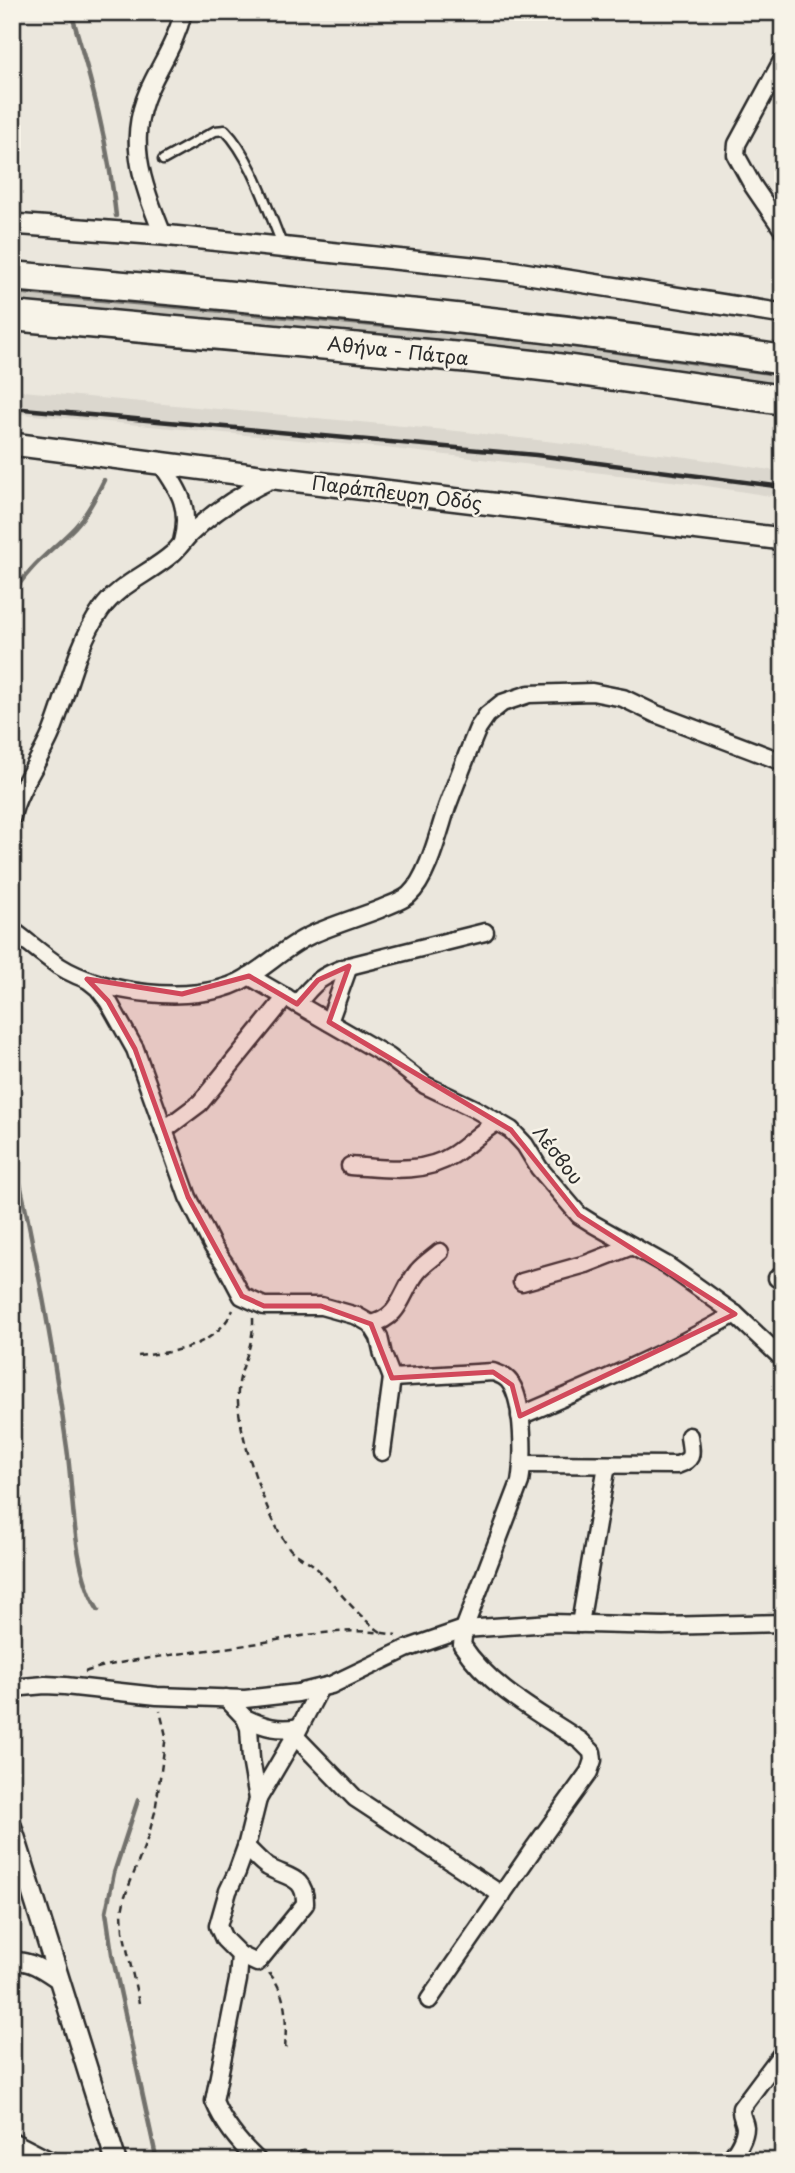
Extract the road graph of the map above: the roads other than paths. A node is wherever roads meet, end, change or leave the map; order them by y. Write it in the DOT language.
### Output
graph roads {
  1 [pos="183,12"];
  2 [pos="783,59"];
  3 [pos="163,160"];
  4 [pos="12,224"];
  5 [pos="783,230"];
  6 [pos="163,235"];
  7 [pos="283,247"];
  8 [pos="12,276"];
  9 [pos="783,314"];
  10 [pos="12,316"];
  11 [pos="783,360"];
  12 [pos="783,400"];
  13 [pos="12,444"];
  14 [pos="161,464"];
  15 [pos="275,478"];
  16 [pos="783,539"];
  17 [pos="182,543"];
  18 [pos="783,762"];
  19 [pos="12,817"];
  20 [pos="12,930"];
  21 [pos="485,932"];
  22 [pos="349,966"];
  23 [pos="249,976"];
  24 [pos="87,979"];
  25 [pos="291,1000"];
  26 [pos="328,1022"];
  27 [pos="497,1122"];
  28 [pos="164,1130"];
  29 [pos="350,1166"];
  30 [pos="632,1247"];
  31 [pos="440,1252"];
  32 [pos="522,1282"];
  33 [pos="735,1314"];
  34 [pos="371,1324"];
  35 [pos="783,1359"];
  36 [pos="392,1378"];
  37 [pos="520,1416"];
  38 [pos="689,1436"];
  39 [pos="382,1452"];
  40 [pos="523,1464"];
  41 [pos="607,1465"];
  42 [pos="783,1623"];
  43 [pos="580,1624"];
  44 [pos="464,1629"];
  45 [pos="12,1688"];
  46 [pos="320,1688"];
  47 [pos="226,1698"];
  48 [pos="245,1718"];
  49 [pos="297,1732"];
  50 [pos="258,1799"];
  51 [pos="12,1828"];
  52 [pos="246,1847"];
  53 [pos="502,1895"];
  54 [pos="240,1955"];
  55 [pos="12,1963"];
  56 [pos="60,1981"];
  57 [pos="429,2000"];
  58 [pos="783,2052"];
  59 [pos="12,2141"];
  60 [pos="49,2160"];
  61 [pos="116,2161"];
  62 [pos="258,2161"];
  63 [pos="729,2161"];
  1 -- 6 [label="street"];
  2 -- 5 [label="street"];
  3 -- 7 [label="lane"];
  4 -- 6 [label="street"];
  6 -- 7 [label="street"];
  7 -- 9 [label="street"];
  8 -- 11 [label="highway, Αθήνα - Πάτρα"];
  10 -- 12 [label="highway, Αθήνα - Πάτρα"];
  13 -- 14 [label="main road, Παράπλευρη Οδός"];
  14 -- 15 [label="main road, Παράπλευρη Οδός"];
  14 -- 17 [label="street"];
  15 -- 16 [label="main road, Παράπλευρη Οδός"];
  15 -- 17 [label="street"];
  17 -- 19 [label="street"];
  18 -- 23 [label="street"];
  20 -- 24 [label="street"];
  21 -- 22 [label="street"];
  22 -- 25 [label="street"];
  22 -- 26 [label="street"];
  23 -- 24 [label="street"];
  23 -- 25 [label="street, Λέσβου"];
  24 -- 28 [label="street"];
  25 -- 26 [label="street, Λέσβου"];
  25 -- 28 [label="street"];
  26 -- 27 [label="street, Λέσβου"];
  27 -- 29 [label="street"];
  27 -- 30 [label="street, Λέσβου"];
  28 -- 34 [label="street"];
  30 -- 32 [label="street"];
  30 -- 33 [label="street, Λέσβου"];
  31 -- 34 [label="street"];
  33 -- 35 [label="street, Λέσβου"];
  33 -- 37 [label="street"];
  34 -- 36 [label="street"];
  36 -- 37 [label="street"];
  36 -- 39 [label="street"];
  37 -- 40 [label="street"];
  38 -- 41 [label="street"];
  40 -- 41 [label="street"];
  40 -- 44 [label="street"];
  41 -- 43 [label="street"];
  42 -- 43 [label="street"];
  43 -- 44 [label="street"];
  44 -- 46 [label="street"];
  44 -- 53 [label="street"];
  45 -- 47 [label="street"];
  46 -- 47 [label="street"];
  46 -- 49 [label="street"];
  47 -- 48 [label="street"];
  48 -- 49 [label="street"];
  48 -- 50 [label="street"];
  49 -- 50 [label="street"];
  49 -- 53 [label="street"];
  50 -- 52 [label="street"];
  51 -- 56 [label="street"];
  52 -- 54 [label="street"];
  52 -- 54 [label="street"];
  53 -- 57 [label="street"];
  54 -- 62 [label="street"];
  55 -- 56 [label="street"];
  56 -- 61 [label="street"];
  58 -- 63 [label="street"];
  59 -- 60 [label="street"];
}
